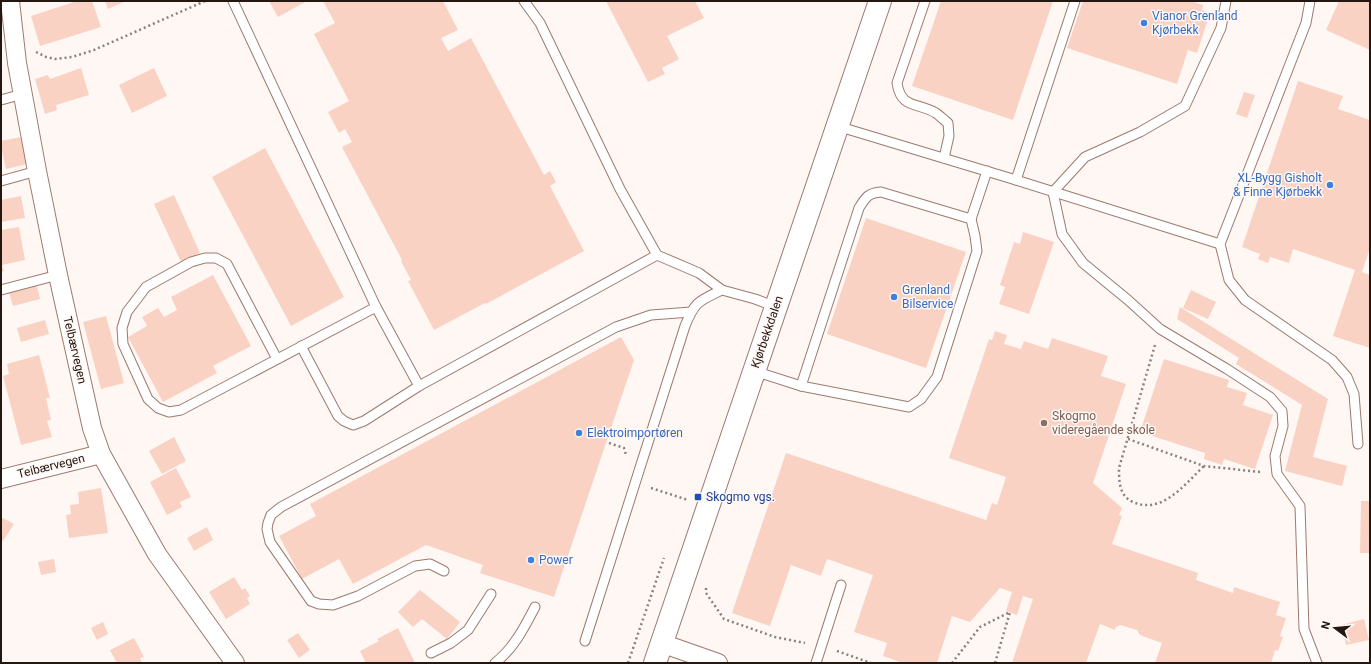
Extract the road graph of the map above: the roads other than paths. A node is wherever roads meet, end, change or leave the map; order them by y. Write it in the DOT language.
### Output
graph roads {
  1 [pos="10,1"];
  2 [pos="233,1"];
  3 [pos="524,1"];
  4 [pos="880,1"];
  5 [pos="925,1"];
  6 [pos="1075,1"];
  7 [pos="1226,1"];
  8 [pos="1310,1"];
  9 [pos="24,94"];
  10 [pos="1,100"];
  11 [pos="837,126"];
  12 [pos="944,158"];
  13 [pos="38,171"];
  14 [pos="986,171"];
  15 [pos="1016,180"];
  16 [pos="1,181"];
  17 [pos="1053,192"];
  18 [pos="971,219"];
  19 [pos="1220,244"];
  20 [pos="657,255"];
  21 [pos="58,275"];
  22 [pos="1,290"];
  23 [pos="722,290"];
  24 [pos="376,307"];
  25 [pos="776,307"];
  26 [pos="691,312"];
  27 [pos="301,346"];
  28 [pos="277,359"];
  29 [pos="754,371"];
  30 [pos="419,386"];
  31 [pos="801,386"];
  32 [pos="1358,444"];
  33 [pos="101,454"];
  34 [pos="1,479"];
  35 [pos="444,571"];
  36 [pos="841,585"];
  37 [pos="491,594"];
  38 [pos="535,608"];
  39 [pos="585,641"];
  40 [pos="431,653"];
  41 [pos="658,653"];
  42 [pos="235,663"];
  43 [pos="495,663"];
  44 [pos="718,663"];
  45 [pos="816,663"];
  46 [pos="1317,663"];
  1 -- 9 [label="street, Telbærvegen"];
  2 -- 24 [label="lane"];
  3 -- 20 [label="lane"];
  4 -- 11 [label="street, Kjørbekkdalen"];
  5 -- 12 [label="lane"];
  6 -- 15 [label="lane"];
  7 -- 17 [label="lane"];
  8 -- 19 [label="lane"];
  9 -- 10 [label="lane"];
  9 -- 13 [label="street, Telbærvegen"];
  11 -- 12 [label="lane"];
  11 -- 25 [label="street, Kjørbekkdalen"];
  12 -- 14 [label="lane"];
  13 -- 16 [label="lane"];
  13 -- 21 [label="street, Telbærvegen"];
  14 -- 15 [label="lane"];
  14 -- 18 [label="lane"];
  15 -- 17 [label="lane"];
  17 -- 19 [label="lane"];
  17 -- 46 [label="lane"];
  18 -- 31 [label="lane"];
  18 -- 31 [label="lane"];
  19 -- 32 [label="lane"];
  20 -- 23 [label="lane"];
  20 -- 30 [label="lane"];
  21 -- 22 [label="lane"];
  21 -- 33 [label="street, Telbærvegen"];
  23 -- 25 [label="lane"];
  23 -- 26 [label="lane"];
  24 -- 27 [label="lane"];
  24 -- 30 [label="lane"];
  25 -- 29 [label="street, Kjørbekkdalen"];
  26 -- 35 [label="lane"];
  26 -- 39 [label="lane"];
  27 -- 28 [label="lane"];
  27 -- 30 [label="lane"];
  28 -- 28 [label="lane"];
  29 -- 31 [label="lane"];
  29 -- 41 [label="street, Kjørbekkdalen"];
  33 -- 34 [label="street, Teibærvegen"];
  33 -- 42 [label="street, Telbærvegen"];
  36 -- 45 [label="lane"];
  37 -- 40 [label="lane"];
  38 -- 43 [label="lane"];
  41 -- 44 [label="street"];
}
